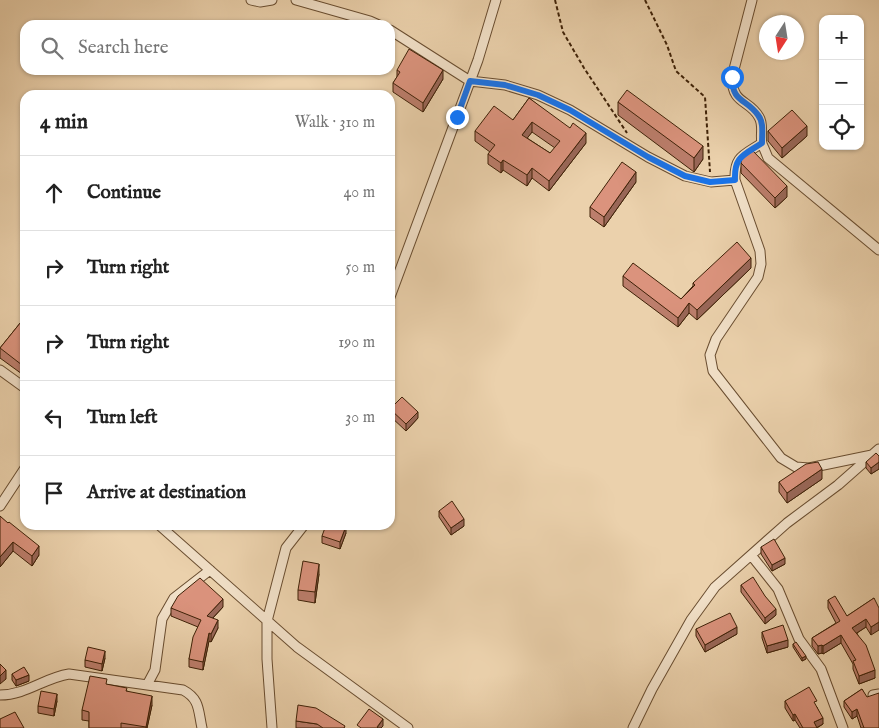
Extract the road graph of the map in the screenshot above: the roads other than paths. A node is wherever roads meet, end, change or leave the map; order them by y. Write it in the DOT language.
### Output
graph roads {
  1 [pos="251,0"];
  2 [pos="272,0"];
  3 [pos="296,0"];
  4 [pos="496,0"];
  5 [pos="752,0"];
  6 [pos="366,20"];
  7 [pos="395,33"];
  8 [pos="470,81"];
  9 [pos="762,143"];
  10 [pos="735,180"];
  11 [pos="879,250"];
  12 [pos="395,287"];
  13 [pos="0,370"];
  14 [pos="20,384"];
  15 [pos="876,452"];
  16 [pos="20,476"];
  17 [pos="0,506"];
  18 [pos="166,530"];
  19 [pos="300,530"];
  20 [pos="751,555"];
  21 [pos="210,570"];
  22 [pos="267,621"];
  23 [pos="147,685"];
  24 [pos="0,695"];
  25 [pos="202,728"];
  26 [pos="272,728"];
  27 [pos="408,728"];
  28 [pos="633,728"];
  29 [pos="843,728"];
  1 -- 2 [label="street"];
  3 -- 6 [label="street"];
  4 -- 8 [label="street"];
  5 -- 9 [label="street"];
  7 -- 8 [label="street"];
  8 -- 10 [label="street"];
  8 -- 12 [label="street"];
  9 -- 10 [label="street"];
  9 -- 11 [label="street"];
  10 -- 15 [label="street"];
  13 -- 14 [label="street"];
  15 -- 20 [label="street"];
  16 -- 17 [label="street"];
  18 -- 21 [label="street"];
  19 -- 22 [label="street"];
  20 -- 28 [label="street"];
  20 -- 29 [label="street"];
  21 -- 22 [label="street"];
  21 -- 23 [label="street"];
  22 -- 26 [label="street"];
  22 -- 27 [label="street"];
  23 -- 24 [label="street"];
  23 -- 25 [label="street"];
}
